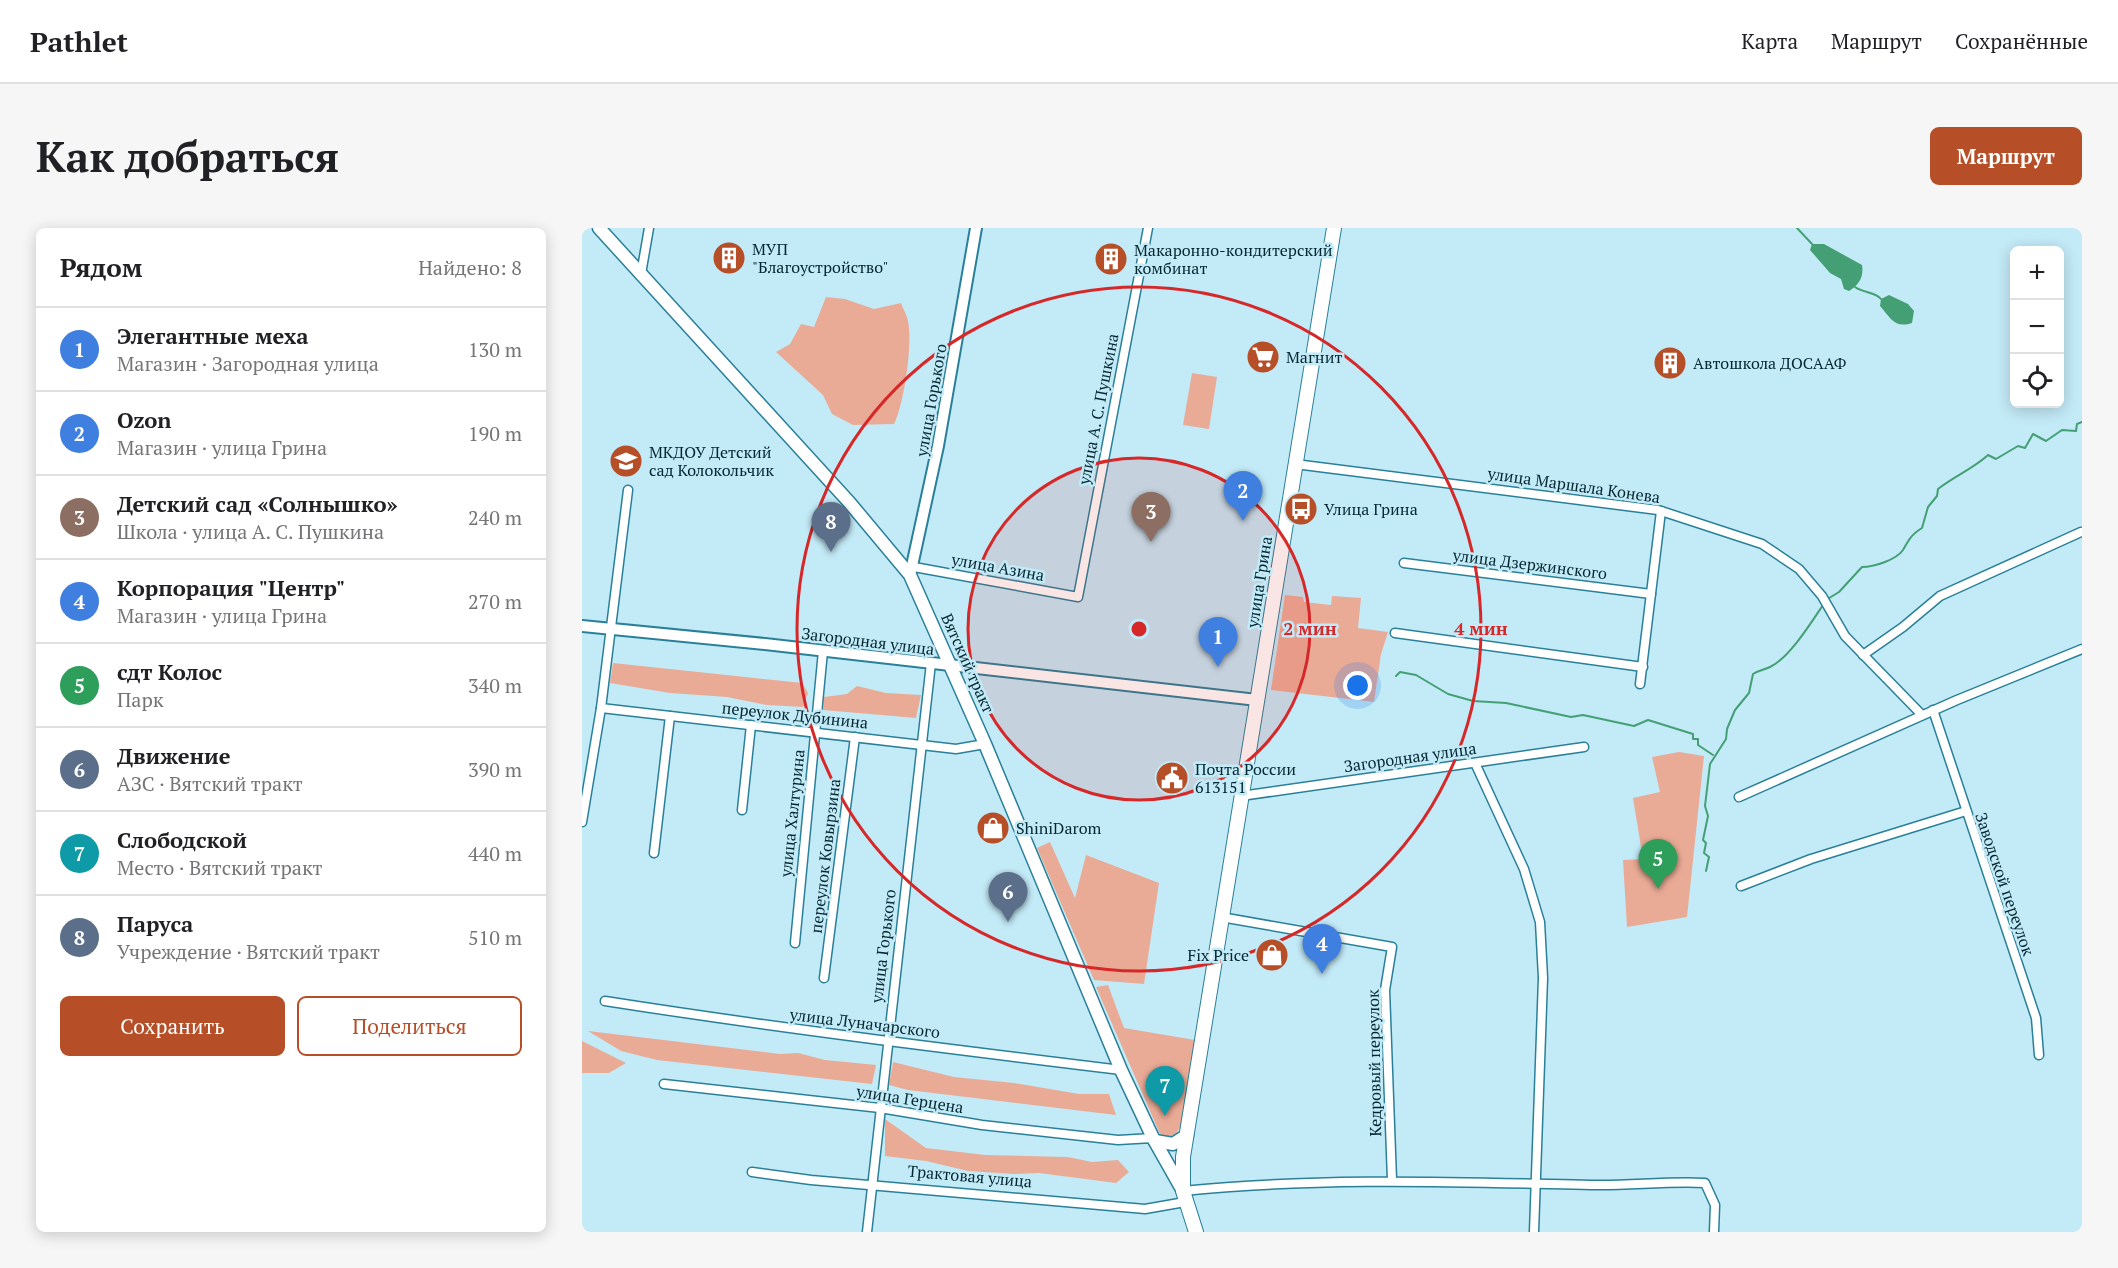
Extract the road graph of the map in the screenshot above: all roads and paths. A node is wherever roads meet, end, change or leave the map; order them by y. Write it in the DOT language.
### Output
graph roads {
  1 [pos="599,228"];
  2 [pos="649,228"];
  3 [pos="976,228"];
  4 [pos="1148,228"];
  5 [pos="1334,228"];
  6 [pos="641,274"];
  7 [pos="1295,464"];
  8 [pos="628,490"];
  9 [pos="1661,511"];
  10 [pos="2081,532"];
  11 [pos="1404,563"];
  12 [pos="912,571"];
  13 [pos="1652,594"];
  14 [pos="1078,597"];
  15 [pos="582,626"];
  16 [pos="609,628"];
  17 [pos="1395,633"];
  18 [pos="2082,649"];
  19 [pos="823,651"];
  20 [pos="1863,655"];
  21 [pos="931,663"];
  22 [pos="951,666"];
  23 [pos="1642,667"];
  24 [pos="1640,684"];
  25 [pos="1257,700"];
  26 [pos="601,708"];
  27 [pos="1933,710"];
  28 [pos="1922,715"];
  29 [pos="670,716"];
  30 [pos="751,725"];
  31 [pos="815,734"];
  32 [pos="855,737"];
  33 [pos="985,744"];
  34 [pos="921,746"];
  35 [pos="1584,747"];
  36 [pos="1475,763"];
  37 [pos="1241,796"];
  38 [pos="1739,797"];
  39 [pos="742,810"];
  40 [pos="1966,811"];
  41 [pos="582,822"];
  42 [pos="654,853"];
  43 [pos="1741,886"];
  44 [pos="1221,917"];
  45 [pos="795,943"];
  46 [pos="824,978"];
  47 [pos="605,1001"];
  48 [pos="887,1039"];
  49 [pos="2039,1054"];
  50 [pos="1121,1070"];
  51 [pos="664,1084"];
  52 [pos="880,1108"];
  53 [pos="1187,1135"];
  54 [pos="1154,1139"];
  55 [pos="752,1172"];
  56 [pos="1392,1179"];
  57 [pos="873,1184"];
  58 [pos="1537,1184"];
  59 [pos="1184,1196"];
  60 [pos="867,1232"];
  61 [pos="1196,1232"];
  62 [pos="1534,1232"];
  63 [pos="1714,1232"];
  1 -- 6 [label="main road, Вятский тракт"];
  2 -- 6 [label="street"];
  3 -- 12 [label="street, улица Горького"];
  4 -- 14 [label="street, улица А. С. Пушкина"];
  5 -- 7 [label="highway, улица Грина"];
  6 -- 12 [label="main road, Вятский тракт"];
  7 -- 9 [label="street, улица Маршала Конева"];
  7 -- 25 [label="highway, улица Грина"];
  8 -- 16 [label="street"];
  9 -- 13 [label="street"];
  9 -- 20 [label="street, улица Маршала Конева"];
  10 -- 20 [label="street"];
  11 -- 13 [label="street, улица Дзержинского"];
  12 -- 14 [label="street, улица Азина"];
  12 -- 22 [label="main road, Вятский тракт"];
  13 -- 23 [label="street"];
  15 -- 16 [label="street, Загородная улица"];
  16 -- 19 [label="street, Загородная улица"];
  16 -- 26 [label="street"];
  17 -- 23 [label="street"];
  18 -- 27 [label="street"];
  19 -- 21 [label="street, Загородная улица"];
  19 -- 31 [label="street, улица Халтурина"];
  20 -- 28 [label="street, улица Маршала Конева"];
  21 -- 22 [label="street, Загородная улица"];
  21 -- 34 [label="street, улица Горького"];
  22 -- 25 [label="street, Загородная улица"];
  22 -- 33 [label="main road, Вятский тракт"];
  23 -- 24 [label="street"];
  25 -- 37 [label="highway, улица Грина"];
  26 -- 29 [label="street, переулок Дубинина"];
  26 -- 41 [label="street"];
  27 -- 28 [label="street"];
  27 -- 40 [label="street"];
  28 -- 38 [label="street"];
  29 -- 30 [label="street, переулок Дубинина"];
  29 -- 42 [label="street"];
  30 -- 31 [label="street, переулок Дубинина"];
  30 -- 39 [label="street"];
  31 -- 32 [label="street, переулок Дубинина"];
  31 -- 45 [label="street, улица Халтурина"];
  32 -- 34 [label="street, переулок Дубинина"];
  32 -- 46 [label="street, переулок Ковырзина"];
  33 -- 34 [label="street, переулок Дубинина"];
  33 -- 50 [label="main road, Вятский тракт"];
  34 -- 48 [label="street, улица Горького"];
  35 -- 36 [label="street, Загородная улица"];
  36 -- 37 [label="street, Загородная улица"];
  36 -- 58 [label="street"];
  37 -- 44 [label="highway, улица Грина"];
  40 -- 43 [label="street, Заводской переулок"];
  40 -- 49 [label="street, Заводской переулок"];
  44 -- 53 [label="highway, улица Грина"];
  44 -- 56 [label="street, Кедровый переулок"];
  47 -- 48 [label="street, улица Луначарского"];
  48 -- 50 [label="street, улица Луначарского"];
  48 -- 52 [label="street, улица Горького"];
  50 -- 54 [label="main road, Вятский тракт"];
  51 -- 52 [label="street, улица Герцена"];
  52 -- 54 [label="street, улица Герцена"];
  52 -- 57 [label="street, улица Горького"];
  53 -- 54 [label="main road"];
  53 -- 59 [label="highway, улица Грина"];
  54 -- 59 [label="main road, Вятский тракт"];
  55 -- 57 [label="street, Трактовая улица"];
  56 -- 58 [label="street"];
  56 -- 59 [label="street"];
  57 -- 59 [label="street, Трактовая улица"];
  57 -- 60 [label="street, улица Горького"];
  58 -- 62 [label="street"];
  58 -- 63 [label="street"];
  59 -- 61 [label="highway"];
}
